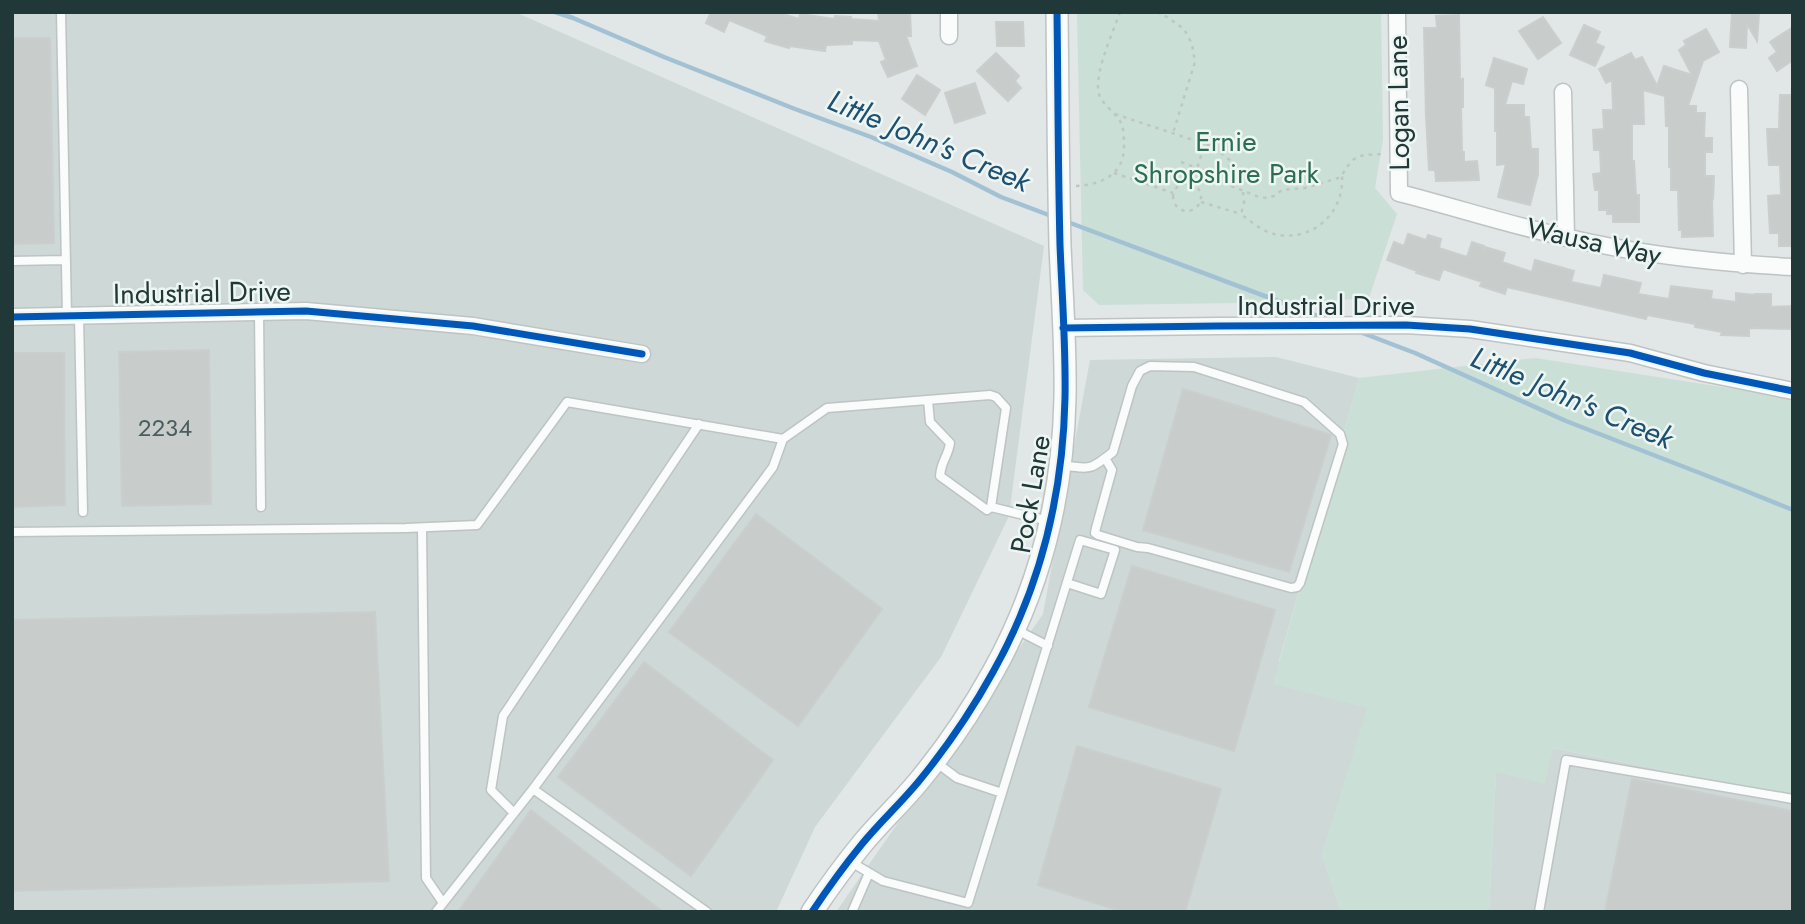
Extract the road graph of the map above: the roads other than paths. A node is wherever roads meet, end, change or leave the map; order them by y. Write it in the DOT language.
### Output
graph roads {
  1 [pos="61,12"];
  2 [pos="949,12"];
  3 [pos="1057,12"];
  4 [pos="1397,12"];
  5 [pos="949,36"];
  6 [pos="1739,89"];
  7 [pos="1563,92"];
  8 [pos="1399,193"];
  9 [pos="1566,238"];
  10 [pos="66,260"];
  11 [pos="12,261"];
  12 [pos="1743,265"];
  13 [pos="1793,267"];
  14 [pos="259,312"];
  15 [pos="73,316"];
  16 [pos="12,317"];
  17 [pos="1063,328"];
  18 [pos="642,354"];
  19 [pos="1793,391"];
  20 [pos="928,400"];
  21 [pos="699,424"];
  22 [pos="783,439"];
  23 [pos="1105,458"];
  24 [pos="1060,465"];
  25 [pos="991,507"];
  26 [pos="261,508"];
  27 [pos="83,512"];
  28 [pos="1050,522"];
  29 [pos="422,528"];
  30 [pos="12,532"];
  31 [pos="1067,583"];
  32 [pos="1015,629"];
  33 [pos="1048,646"];
  34 [pos="934,761"];
  35 [pos="533,789"];
  36 [pos="1002,793"];
  37 [pos="1793,799"];
  38 [pos="514,814"];
  39 [pos="849,861"];
  40 [pos="869,873"];
  41 [pos="968,903"];
  42 [pos="443,904"];
  43 [pos="436,912"];
  44 [pos="707,912"];
  45 [pos="812,912"];
  46 [pos="852,912"];
  47 [pos="975,912"];
  48 [pos="1539,912"];
  1 -- 10 [label="lane"];
  2 -- 5 [label="street"];
  3 -- 17 [label="street, Pock Lane"];
  4 -- 8 [label="street, Logan Lane"];
  6 -- 12 [label="street"];
  7 -- 9 [label="street"];
  8 -- 9 [label="street, Wausa Way"];
  9 -- 12 [label="street, Wausa Way"];
  10 -- 11 [label="lane"];
  10 -- 15 [label="lane"];
  12 -- 13 [label="street, Wausa Way"];
  14 -- 15 [label="street, Industrial Drive"];
  14 -- 18 [label="street, Industrial Drive"];
  14 -- 26 [label="lane"];
  15 -- 16 [label="street, Industrial Drive"];
  15 -- 27 [label="lane"];
  17 -- 19 [label="street, Industrial Drive"];
  17 -- 24 [label="street, Pock Lane"];
  20 -- 22 [label="lane"];
  20 -- 25 [label="lane"];
  20 -- 25 [label="lane"];
  21 -- 22 [label="lane"];
  21 -- 29 [label="lane"];
  21 -- 38 [label="lane"];
  22 -- 35 [label="lane"];
  23 -- 23 [label="lane"];
  23 -- 24 [label="lane"];
  24 -- 28 [label="street, Pock Lane"];
  25 -- 28 [label="lane"];
  28 -- 32 [label="street, Pock Lane"];
  29 -- 30 [label="lane"];
  29 -- 42 [label="lane"];
  31 -- 31 [label="lane"];
  31 -- 33 [label="lane"];
  32 -- 33 [label="lane"];
  32 -- 34 [label="street, Pock Lane"];
  33 -- 36 [label="lane"];
  34 -- 36 [label="lane"];
  34 -- 39 [label="street, Pock Lane"];
  35 -- 38 [label="lane"];
  35 -- 44 [label="lane"];
  36 -- 41 [label="lane"];
  37 -- 48 [label="lane"];
  38 -- 42 [label="lane"];
  39 -- 40 [label="lane"];
  39 -- 45 [label="street, Pock Lane"];
  40 -- 41 [label="lane"];
  40 -- 46 [label="lane"];
  41 -- 47 [label="lane"];
  42 -- 43 [label="lane"];
}
